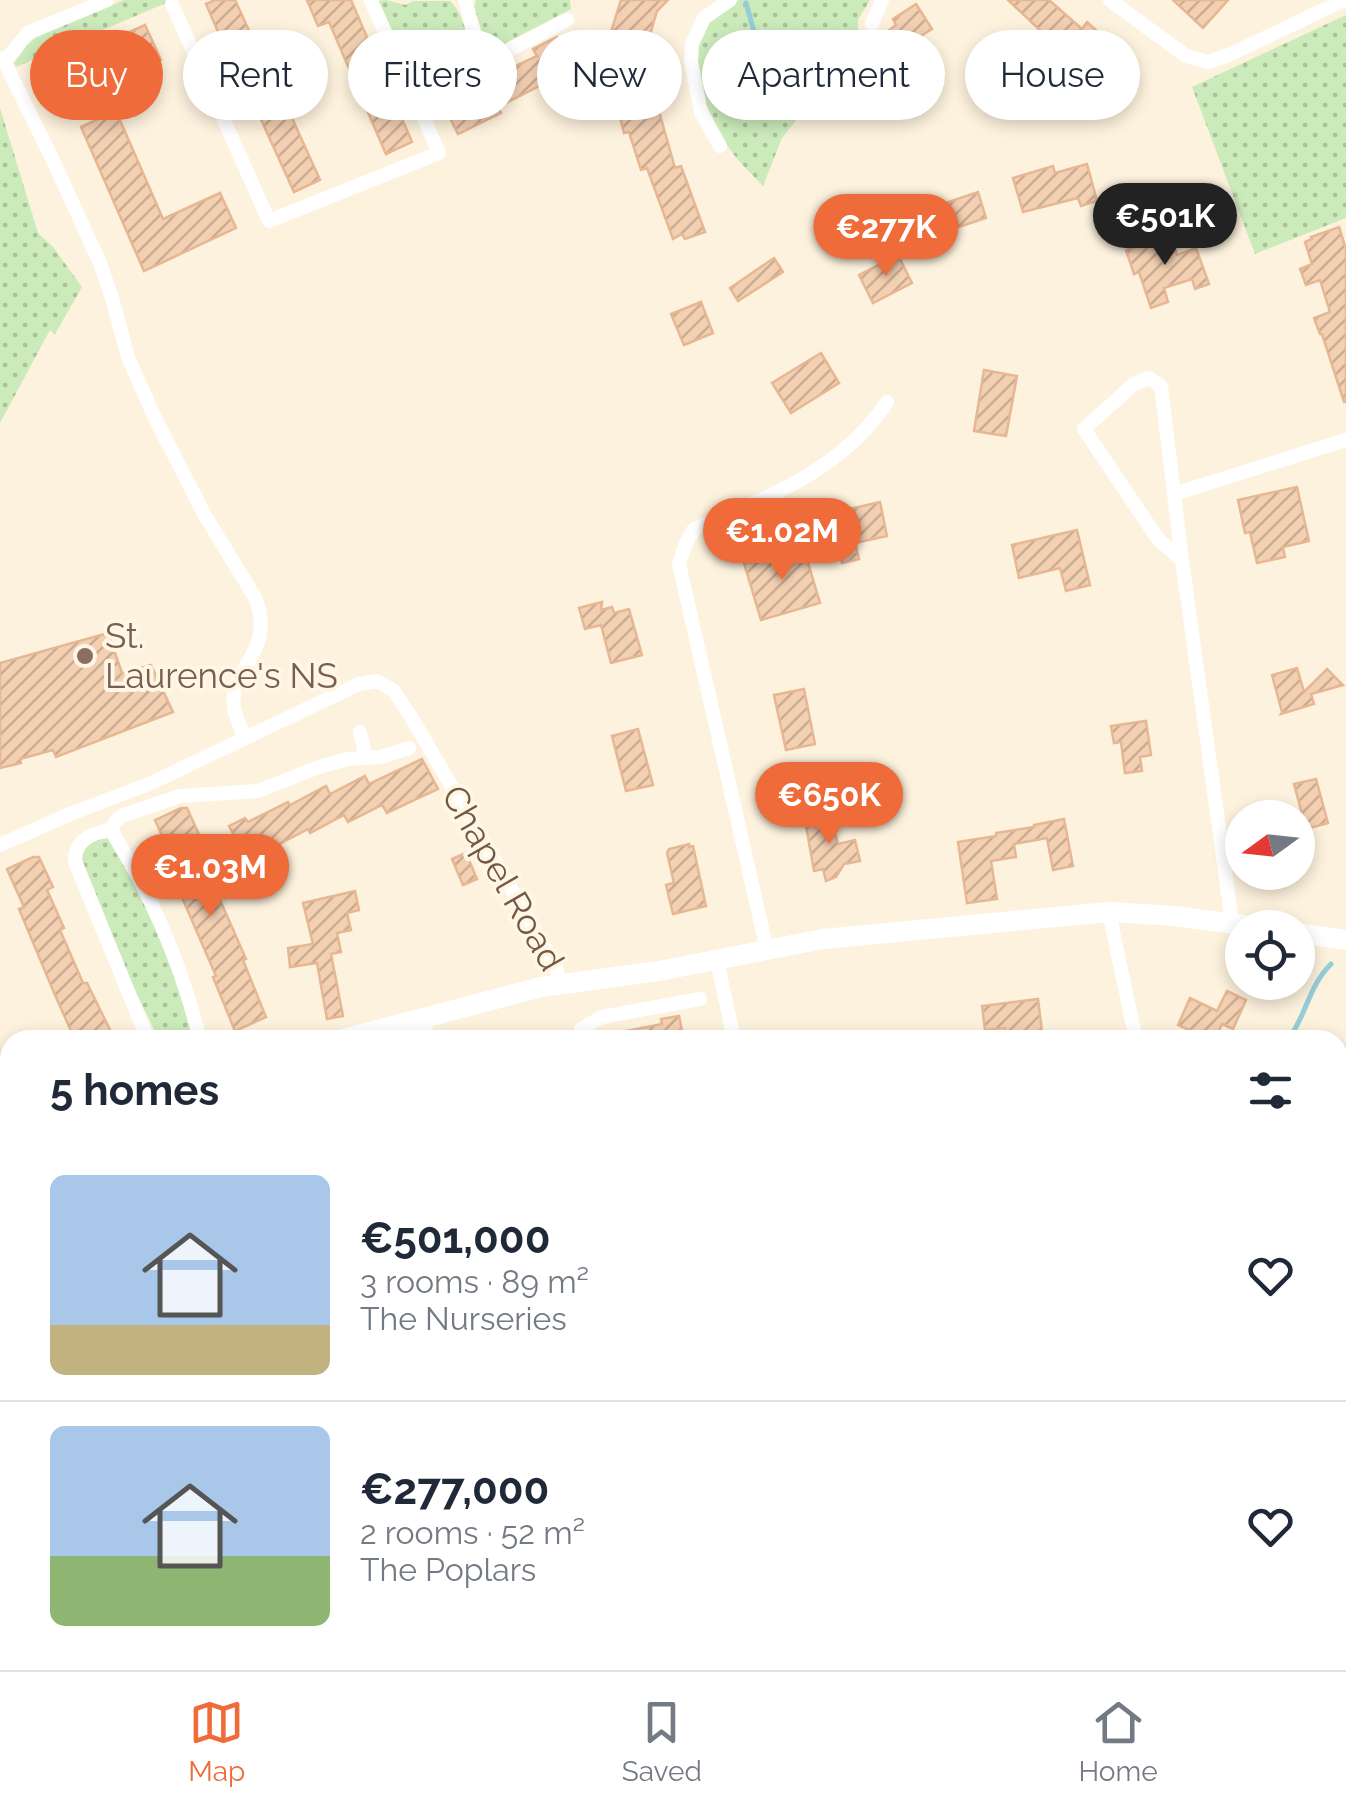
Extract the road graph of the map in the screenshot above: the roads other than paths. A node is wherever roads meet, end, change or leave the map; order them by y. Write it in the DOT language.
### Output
graph roads {
  1 [pos="107,0"];
  2 [pos="464,0"];
  3 [pos="730,0"];
  4 [pos="882,0"];
  5 [pos="1110,0"];
  6 [pos="1344,0"];
  7 [pos="371,1"];
  8 [pos="172,4"];
  9 [pos="567,20"];
  10 [pos="872,24"];
  11 [pos="384,30"];
  12 [pos="473,30"];
  13 [pos="517,45"];
  14 [pos="2,59"];
  15 [pos="425,120"];
  16 [pos="720,146"];
  17 [pos="887,402"];
  18 [pos="1346,440"];
  19 [pos="1174,494"];
  20 [pos="1182,560"];
  21 [pos="360,732"];
  22 [pos="245,738"];
  23 [pos="409,748"];
  24 [pos="366,758"];
  25 [pos="112,829"];
  26 [pos="0,845"];
  27 [pos="1230,910"];
  28 [pos="1109,912"];
  29 [pos="1225,921"];
  30 [pos="1315,935"];
  31 [pos="1346,940"];
  32 [pos="768,950"];
  33 [pos="718,960"];
  34 [pos="560,983"];
  35 [pos="700,999"];
  36 [pos="422,1017"];
  37 [pos="144,1030"];
  38 [pos="197,1030"];
  39 [pos="376,1030"];
  40 [pos="426,1030"];
  41 [pos="581,1030"];
  42 [pos="732,1030"];
  43 [pos="1134,1030"];
  1 -- 14 [label="street"];
  2 -- 12 [label="street"];
  3 -- 16 [label="street"];
  4 -- 10 [label="street"];
  5 -- 6 [label="street"];
  7 -- 11 [label="street"];
  8 -- 15 [label="street"];
  9 -- 13 [label="street"];
  14 -- 22 [label="street"];
  17 -- 32 [label="street"];
  18 -- 19 [label="street"];
  19 -- 20 [label="street"];
  19 -- 20 [label="street"];
  20 -- 27 [label="street"];
  21 -- 24 [label="street"];
  22 -- 26 [label="street, Chapel Road"];
  22 -- 34 [label="street, Chapel Road"];
  23 -- 24 [label="street"];
  24 -- 25 [label="street"];
  25 -- 37 [label="street"];
  25 -- 38 [label="street"];
  28 -- 29 [label="street, Chapel Road"];
  28 -- 32 [label="street, Chapel Road"];
  28 -- 43 [label="street"];
  30 -- 31 [label="street"];
  32 -- 33 [label="street, Chapel Road"];
  33 -- 34 [label="street, Chapel Road"];
  33 -- 42 [label="street"];
  34 -- 36 [label="street"];
  35 -- 41 [label="street"];
  36 -- 39 [label="street"];
  36 -- 40 [label="street"];
}
